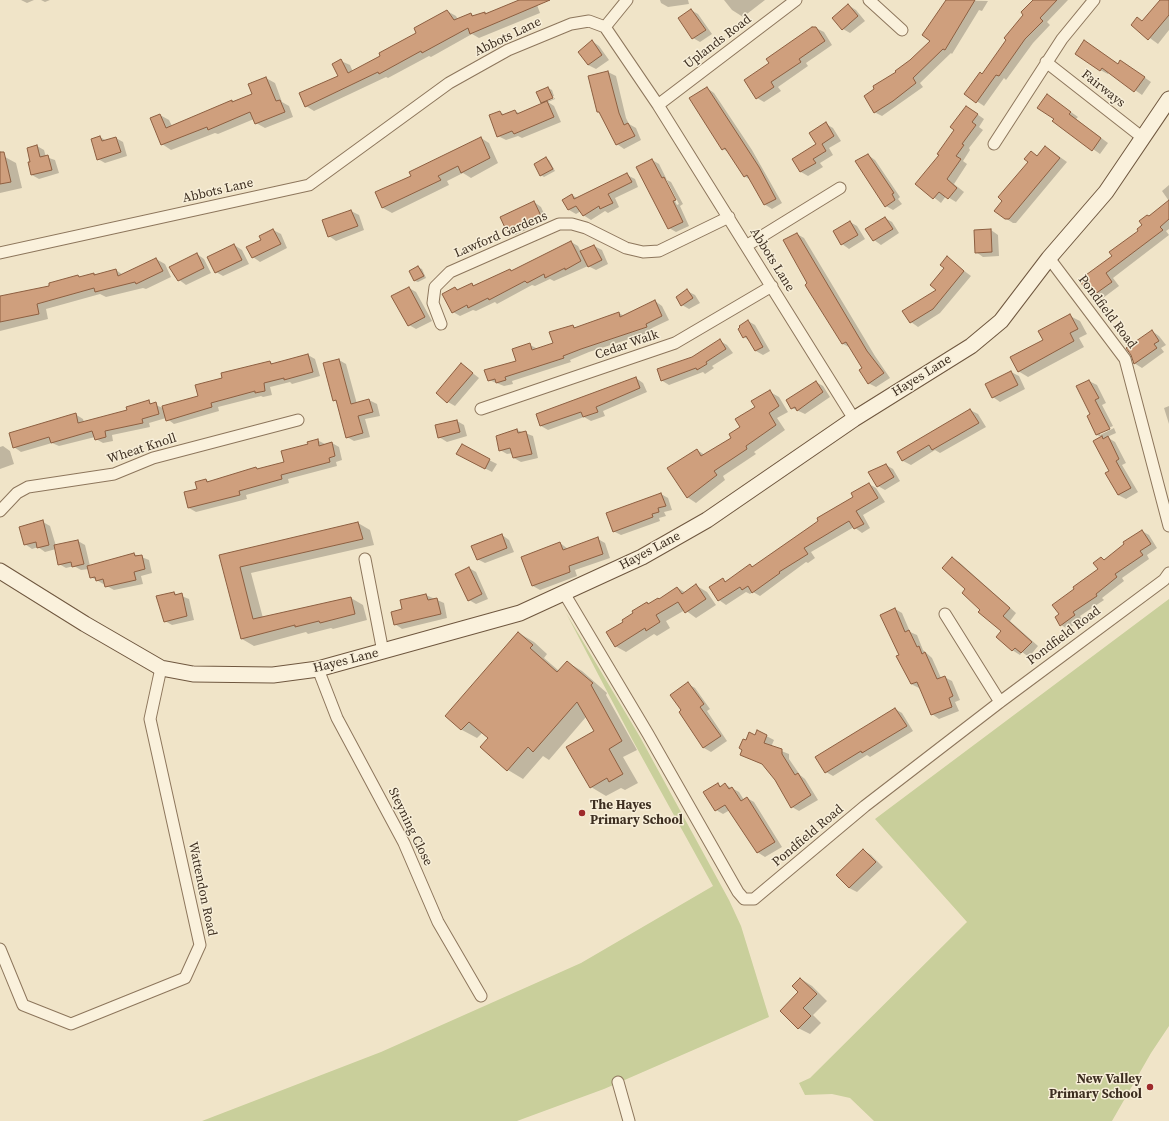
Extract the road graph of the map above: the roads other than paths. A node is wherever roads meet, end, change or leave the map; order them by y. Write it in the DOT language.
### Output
graph roads {
  1 [pos="627,0"];
  2 [pos="796,0"];
  3 [pos="869,0"];
  4 [pos="1094,0"];
  5 [pos="605,27"];
  6 [pos="902,30"];
  7 [pos="1046,62"];
  8 [pos="1169,99"];
  9 [pos="658,105"];
  10 [pos="1143,138"];
  11 [pos="994,144"];
  12 [pos="840,188"];
  13 [pos="729,218"];
  14 [pos="746,246"];
  15 [pos="0,253"];
  16 [pos="1049,258"];
  17 [pos="772,286"];
  18 [pos="441,324"];
  19 [pos="481,409"];
  20 [pos="854,419"];
  21 [pos="298,420"];
  22 [pos="0,511"];
  23 [pos="1169,526"];
  24 [pos="365,559"];
  25 [pos="0,571"];
  26 [pos="1169,573"];
  27 [pos="564,593"];
  28 [pos="945,614"];
  29 [pos="383,652"];
  30 [pos="161,668"];
  31 [pos="318,670"];
  32 [pos="1000,702"];
  33 [pos="0,949"];
  34 [pos="481,996"];
  35 [pos="618,1082"];
  36 [pos="629,1121"];
  1 -- 5 [label="street"];
  2 -- 9 [label="street, Uplands Road"];
  3 -- 6 [label="street"];
  4 -- 7 [label="street"];
  5 -- 9 [label="street, Abbots Lane"];
  5 -- 15 [label="street, Abbots Lane"];
  7 -- 10 [label="street, Fairways"];
  7 -- 11 [label="street"];
  8 -- 10 [label="street, Hayes Lane"];
  9 -- 13 [label="street, Abbots Lane"];
  10 -- 16 [label="street, Hayes Lane"];
  12 -- 14 [label="street"];
  13 -- 14 [label="street, Abbots Lane"];
  13 -- 18 [label="street, Lawford Gardens"];
  14 -- 17 [label="street, Abbots Lane"];
  16 -- 20 [label="street, Hayes Lane"];
  16 -- 23 [label="street, Pondfield Road"];
  17 -- 19 [label="street, Cedar Walk"];
  17 -- 20 [label="street, Abbots Lane"];
  20 -- 27 [label="street, Hayes Lane"];
  21 -- 22 [label="street, Wheat Knoll"];
  24 -- 29 [label="street"];
  25 -- 30 [label="street, Hayes Lane"];
  26 -- 32 [label="street, Pondfield Road"];
  27 -- 29 [label="street, Hayes Lane"];
  27 -- 32 [label="street, Pondfield Road"];
  28 -- 32 [label="street"];
  29 -- 31 [label="street, Hayes Lane"];
  30 -- 31 [label="street, Hayes Lane"];
  30 -- 33 [label="street, Wattendon Road"];
  31 -- 34 [label="street, Steyning Close"];
  35 -- 36 [label="street"];
}
